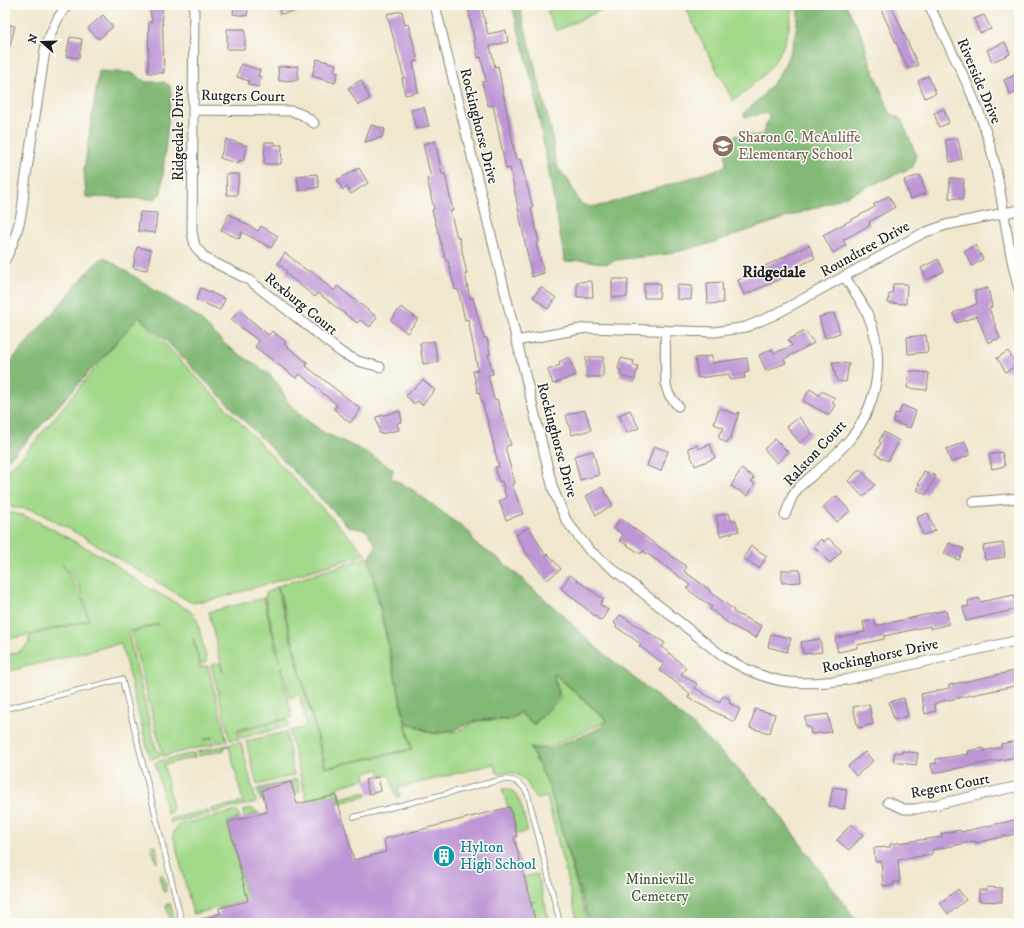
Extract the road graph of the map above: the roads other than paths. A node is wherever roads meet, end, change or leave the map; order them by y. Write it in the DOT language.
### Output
graph roads {
  1 [pos="67,5"];
  2 [pos="194,5"];
  3 [pos="435,5"];
  4 [pos="929,5"];
  5 [pos="193,110"];
  6 [pos="314,123"];
  7 [pos="1019,210"];
  8 [pos="1004,213"];
  9 [pos="205,258"];
  10 [pos="5,260"];
  11 [pos="844,276"];
  12 [pos="1019,289"];
  13 [pos="665,330"];
  14 [pos="516,341"];
  15 [pos="380,367"];
  16 [pos="678,406"];
  17 [pos="1019,498"];
  18 [pos="973,502"];
  19 [pos="785,515"];
  20 [pos="1019,640"];
  21 [pos="5,708"];
  22 [pos="1019,786"];
  23 [pos="888,802"];
  24 [pos="354,817"];
  25 [pos="182,923"];
  26 [pos="560,923"];
  1 -- 10 [label="street"];
  2 -- 5 [label="street, Ridgedale Drive"];
  3 -- 14 [label="street, Rockinghorse Drive"];
  4 -- 8 [label="street, Riverside Drive"];
  5 -- 6 [label="street, Rutgers Court"];
  5 -- 9 [label="street, Ridgedale Drive"];
  7 -- 8 [label="street, Roundtree Drive"];
  8 -- 11 [label="street, Roundtree Drive"];
  8 -- 12 [label="street, Riverside Drive"];
  9 -- 15 [label="street, Rexburg Court"];
  11 -- 13 [label="street, Roundtree Drive"];
  11 -- 19 [label="street, Ralston Court"];
  13 -- 14 [label="street, Roundtree Drive"];
  13 -- 16 [label="street"];
  14 -- 20 [label="street, Rockinghorse Drive"];
  17 -- 18 [label="street"];
  21 -- 25 [label="lane"];
  22 -- 23 [label="street, Regent Court"];
  24 -- 26 [label="lane"];
}
